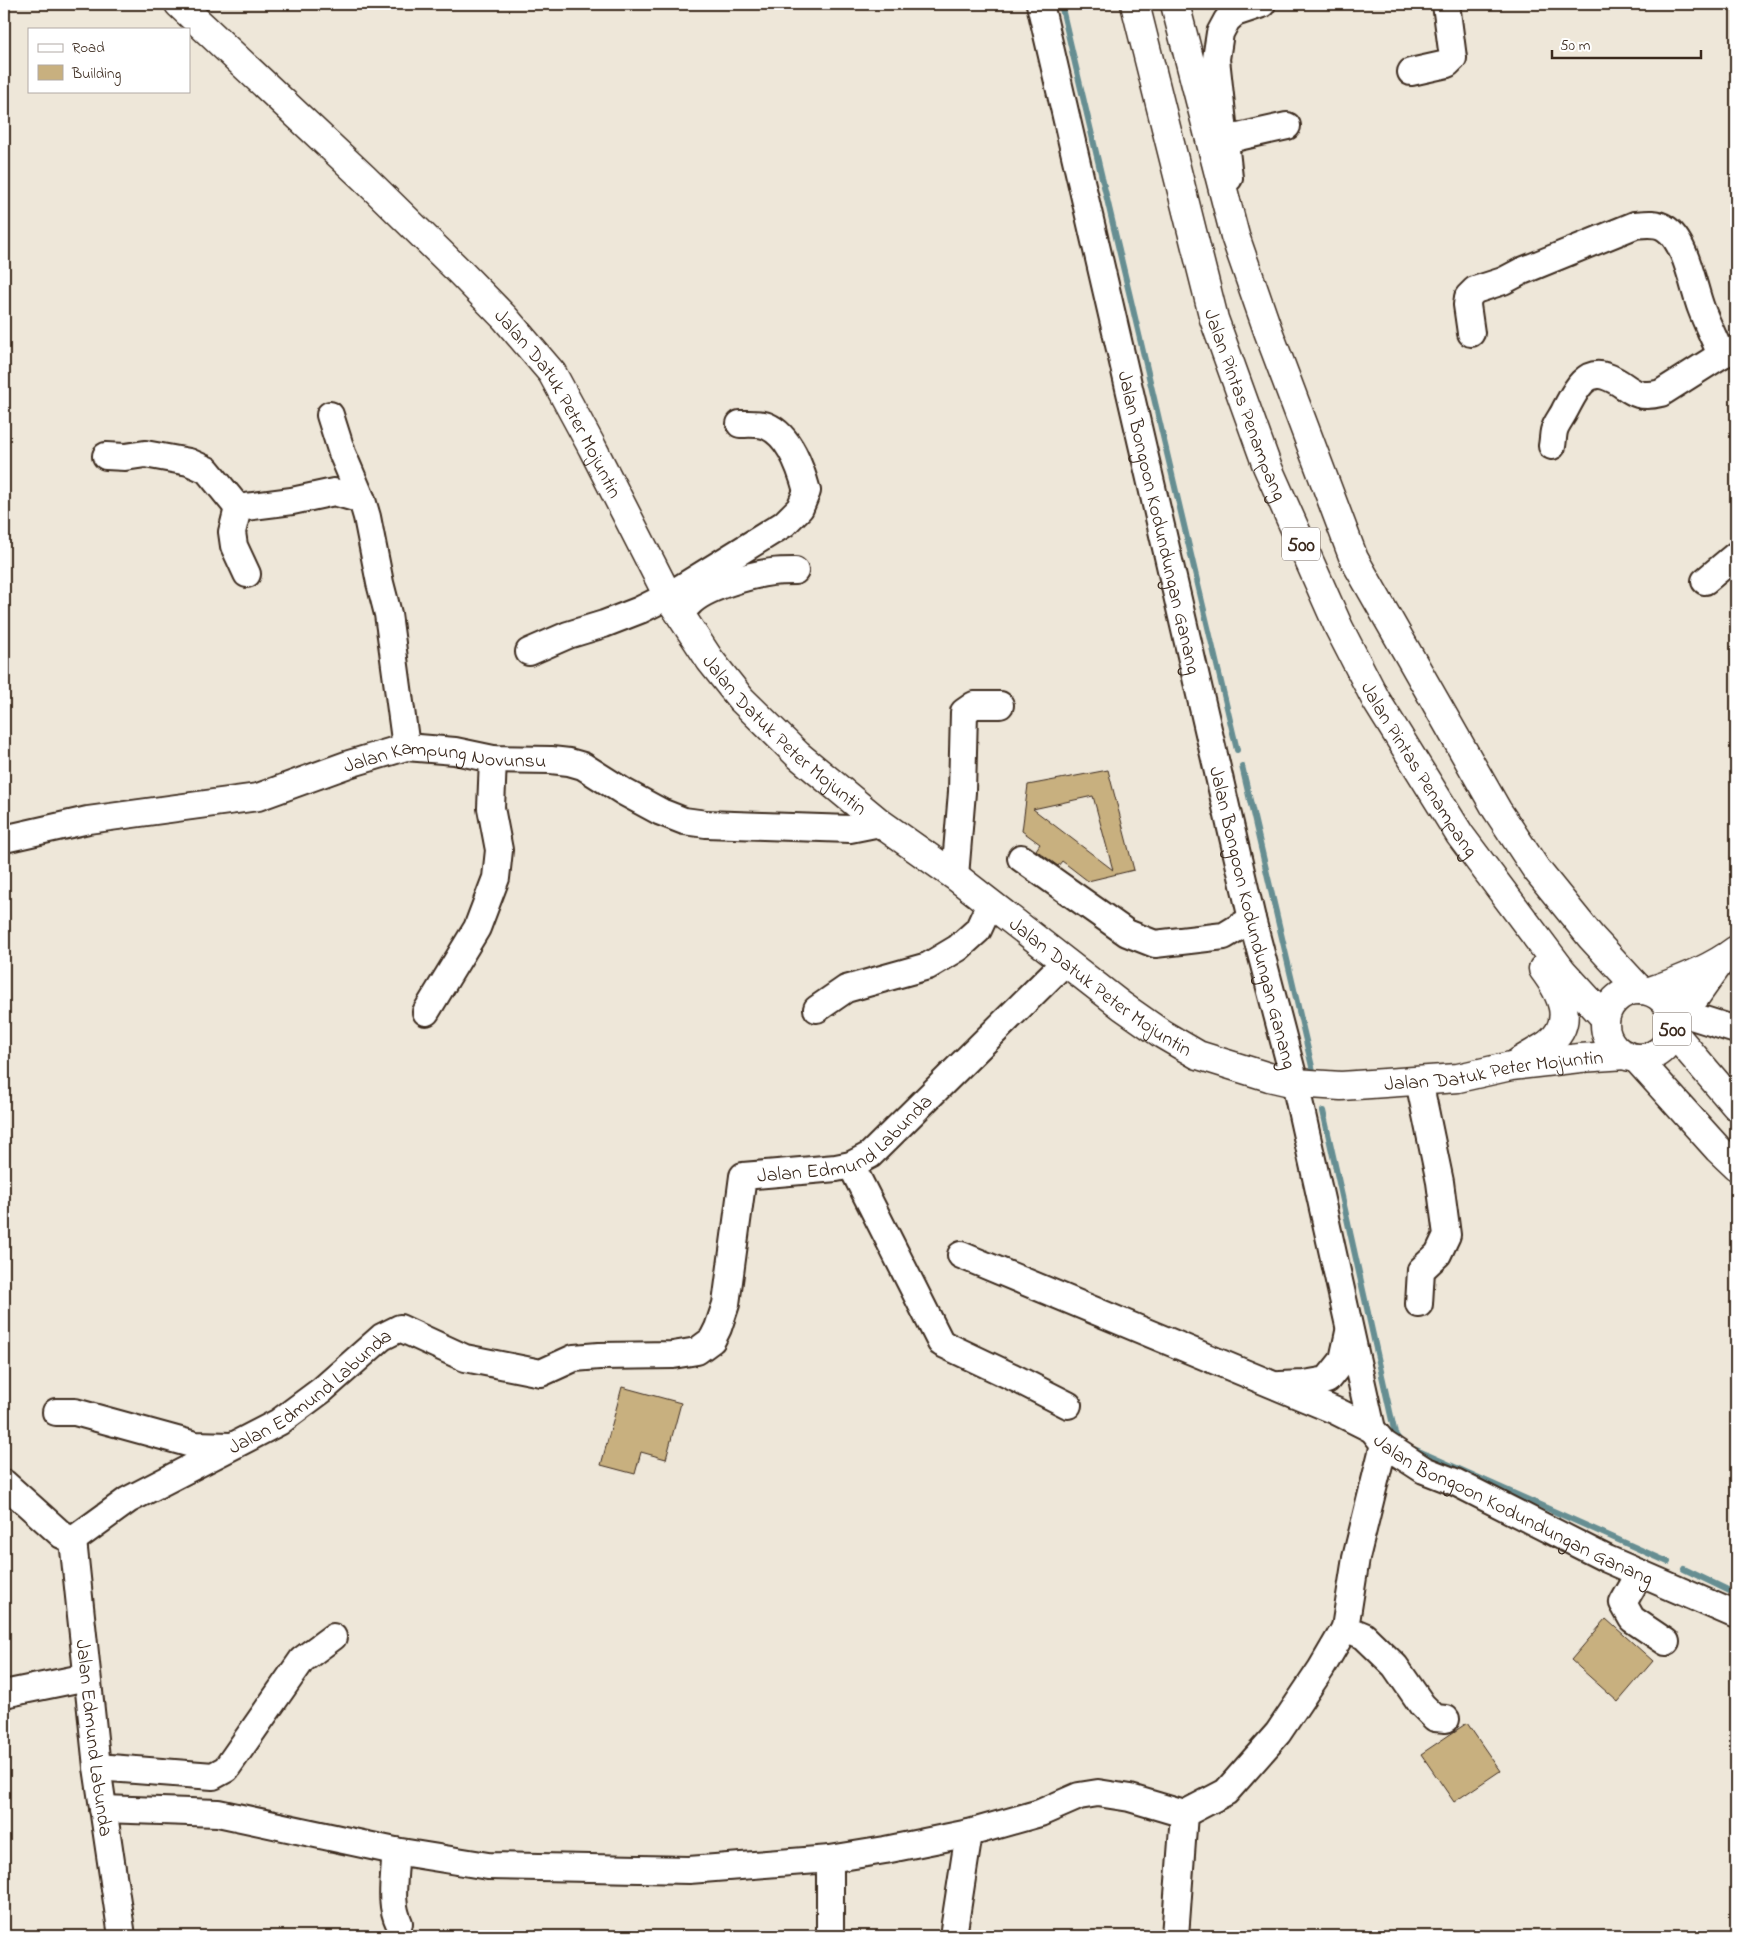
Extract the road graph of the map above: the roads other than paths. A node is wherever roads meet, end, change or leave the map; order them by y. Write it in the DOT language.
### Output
graph roads {
  1 [pos="179,4"];
  2 [pos="1040,4"];
  3 [pos="1135,4"];
  4 [pos="1175,4"];
  5 [pos="1262,4"];
  6 [pos="1446,4"];
  7 [pos="1412,72"];
  8 [pos="1287,126"];
  9 [pos="1224,140"];
  10 [pos="1235,236"];
  11 [pos="1471,332"];
  12 [pos="1729,352"];
  13 [pos="330,415"];
  14 [pos="740,424"];
  15 [pos="1552,446"];
  16 [pos="106,456"];
  17 [pos="362,500"];
  18 [pos="238,508"];
  19 [pos="1736,555"];
  20 [pos="795,571"];
  21 [pos="247,574"];
  22 [pos="1705,581"];
  23 [pos="674,605"];
  24 [pos="529,652"];
  25 [pos="1000,705"];
  26 [pos="406,747"];
  27 [pos="493,760"];
  28 [pos="880,823"];
  29 [pos="4,839"];
  30 [pos="1021,858"];
  31 [pos="1480,863"];
  32 [pos="954,876"];
  33 [pos="990,904"];
  34 [pos="1252,919"];
  35 [pos="1730,960"];
  36 [pos="1065,962"];
  37 [pos="1645,991"];
  38 [pos="817,1009"];
  39 [pos="426,1012"];
  40 [pos="1605,1018"];
  41 [pos="1676,1022"];
  42 [pos="1736,1030"];
  43 [pos="1631,1057"];
  44 [pos="1512,1066"];
  45 [pos="1419,1081"];
  46 [pos="1295,1083"];
  47 [pos="1736,1106"];
  48 [pos="851,1165"];
  49 [pos="1736,1166"];
  50 [pos="961,1255"];
  51 [pos="1419,1304"];
  52 [pos="1350,1330"];
  53 [pos="1274,1385"];
  54 [pos="1068,1405"];
  55 [pos="56,1412"];
  56 [pos="1378,1436"];
  57 [pos="231,1446"];
  58 [pos="4,1483"];
  59 [pos="73,1540"];
  60 [pos="1640,1573"];
  61 [pos="1736,1615"];
  62 [pos="1345,1628"];
  63 [pos="333,1637"];
  64 [pos="1666,1642"];
  65 [pos="87,1677"];
  66 [pos="4,1694"];
  67 [pos="1446,1719"];
  68 [pos="97,1767"];
  69 [pos="103,1809"];
  70 [pos="1184,1814"];
  71 [pos="969,1833"];
  72 [pos="395,1851"];
  73 [pos="830,1859"];
  74 [pos="399,1923"];
  75 [pos="122,1936"];
  76 [pos="830,1936"];
  77 [pos="953,1936"];
  78 [pos="1175,1936"];
  1 -- 23 [label="main road, Jalan Datuk Peter Mojuntin"];
  2 -- 34 [label="street, Jalan Bongoon Kodundungan Ganang"];
  3 -- 31 [label="main road, Jalan Pintas Penampang / 500"];
  4 -- 10 [label="main road, 500"];
  5 -- 9 [label="street"];
  6 -- 7 [label="street"];
  8 -- 9 [label="street"];
  9 -- 10 [label="street"];
  10 -- 37 [label="main road, 500"];
  11 -- 12 [label="street"];
  12 -- 15 [label="street"];
  13 -- 17 [label="street"];
  14 -- 23 [label="street"];
  16 -- 18 [label="street"];
  17 -- 18 [label="street"];
  17 -- 26 [label="street"];
  18 -- 21 [label="street"];
  19 -- 22 [label="street"];
  20 -- 23 [label="street"];
  23 -- 24 [label="street"];
  23 -- 28 [label="main road, Jalan Datuk Peter Mojuntin"];
  25 -- 32 [label="street"];
  26 -- 27 [label="street, Jalan Kampung Novunsu"];
  26 -- 29 [label="street, Jalan Kampung Novunsu"];
  27 -- 28 [label="street, Jalan Kampung Novunsu"];
  27 -- 39 [label="street"];
  28 -- 32 [label="main road, Jalan Datuk Peter Mojuntin"];
  30 -- 34 [label="street"];
  31 -- 40 [label="main road, Jalan Pintas Penampang / 500"];
  31 -- 44 [label="main road"];
  32 -- 33 [label="main road, Jalan Datuk Peter Mojuntin"];
  33 -- 36 [label="main road, Jalan Datuk Peter Mojuntin"];
  33 -- 38 [label="street"];
  34 -- 46 [label="street, Jalan Bongoon Kodundungan Ganang"];
  35 -- 37 [label="main road"];
  35 -- 41 [label="main road"];
  36 -- 46 [label="main road, Jalan Datuk Peter Mojuntin"];
  36 -- 48 [label="street, Jalan Edmund Labunda"];
  37 -- 40 [label="main road, 500"];
  37 -- 41 [label="main road, 500"];
  40 -- 43 [label="main road, 500"];
  41 -- 42 [label="street"];
  41 -- 43 [label="main road, 500"];
  41 -- 47 [label="main road, 500"];
  43 -- 44 [label="main road, Jalan Datuk Peter Mojuntin"];
  43 -- 49 [label="main road, 500"];
  44 -- 45 [label="main road, Jalan Datuk Peter Mojuntin"];
  45 -- 46 [label="main road, Jalan Datuk Peter Mojuntin"];
  45 -- 51 [label="street"];
  46 -- 52 [label="street, Jalan Bongoon Kodundungan Ganang"];
  48 -- 54 [label="street"];
  48 -- 57 [label="street, Jalan Edmund Labunda"];
  50 -- 53 [label="street"];
  52 -- 53 [label="street"];
  52 -- 56 [label="street, Jalan Bongoon Kodundungan Ganang"];
  53 -- 56 [label="street"];
  55 -- 57 [label="street"];
  56 -- 60 [label="street, Jalan Bongoon Kodundungan Ganang"];
  56 -- 62 [label="street"];
  57 -- 59 [label="street, Jalan Edmund Labunda"];
  58 -- 59 [label="street"];
  59 -- 65 [label="street, Jalan Edmund Labunda"];
  60 -- 61 [label="street, Jalan Bongoon Kodundungan Ganang"];
  60 -- 64 [label="street"];
  62 -- 67 [label="street"];
  62 -- 70 [label="street"];
  63 -- 68 [label="street"];
  65 -- 66 [label="street"];
  65 -- 68 [label="street, Jalan Edmund Labunda"];
  68 -- 69 [label="street, Jalan Edmund Labunda"];
  69 -- 72 [label="street"];
  69 -- 75 [label="street, Jalan Edmund Labunda"];
  70 -- 71 [label="street"];
  70 -- 78 [label="street"];
  71 -- 73 [label="street"];
  71 -- 77 [label="street"];
  72 -- 73 [label="street"];
  72 -- 74 [label="street"];
  73 -- 76 [label="street"];
}
